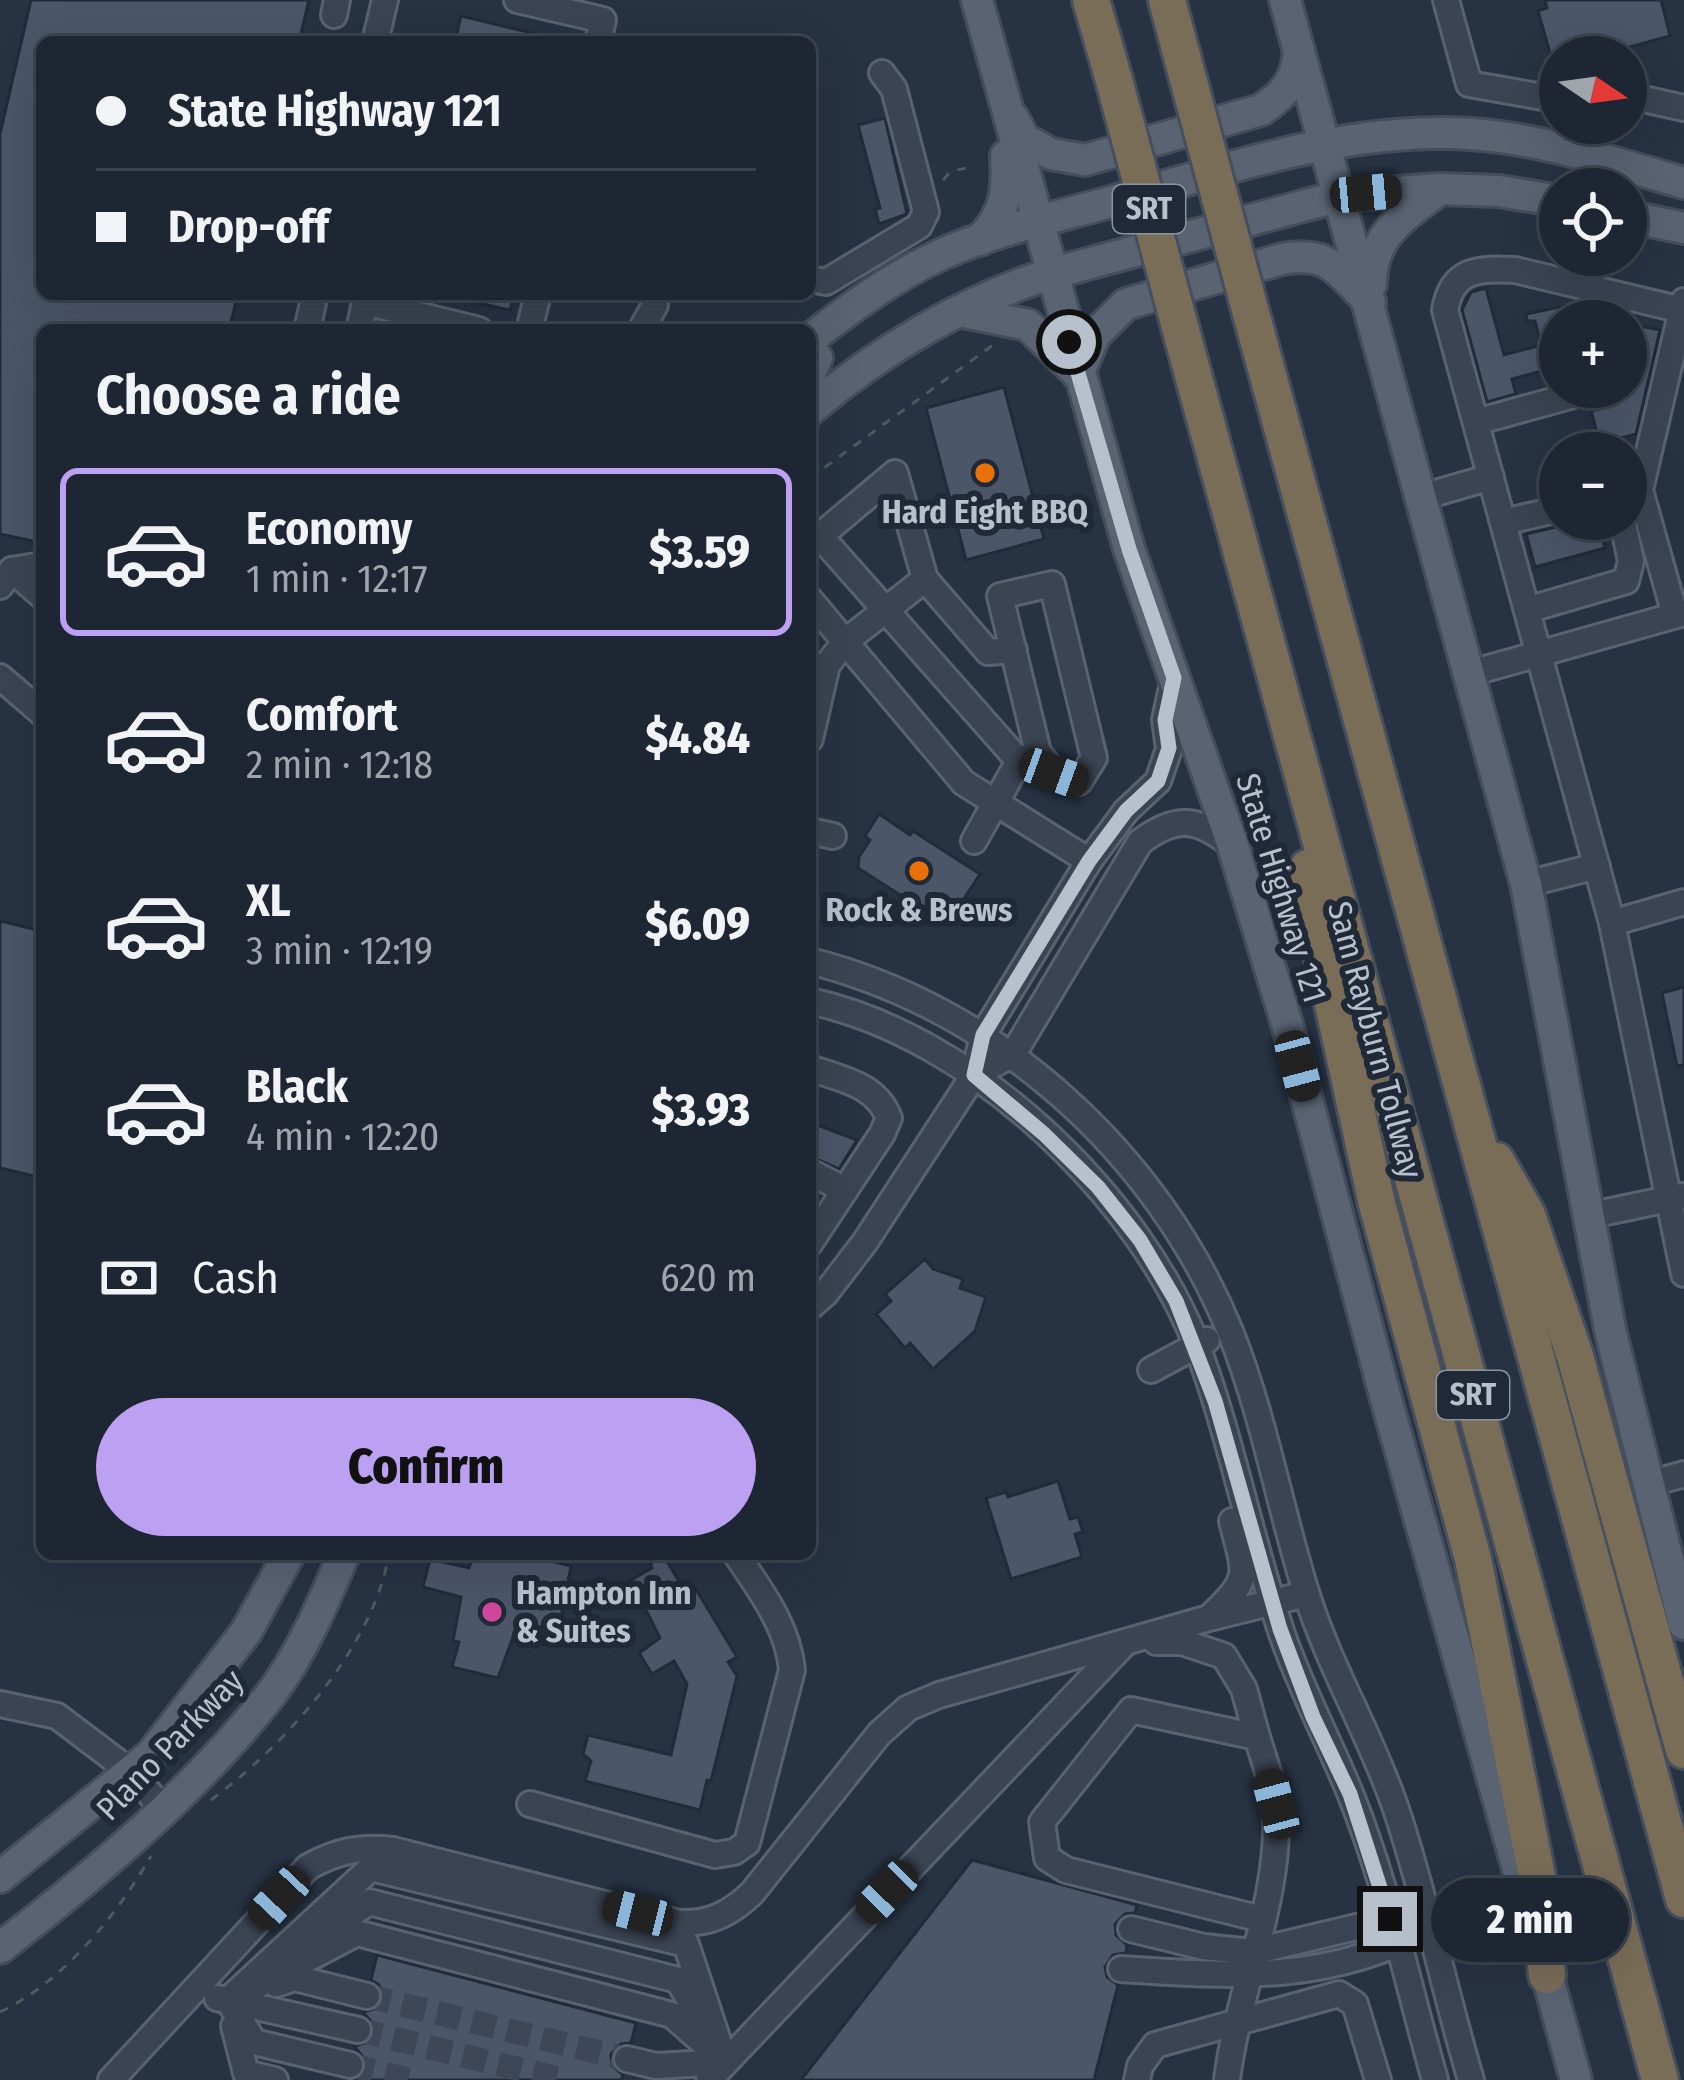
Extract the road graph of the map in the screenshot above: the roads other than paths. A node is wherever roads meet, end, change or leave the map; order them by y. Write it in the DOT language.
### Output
graph roads {
  1 [pos="385,0"];
  2 [pos="517,0"];
  3 [pos="977,0"];
  4 [pos="1091,0"];
  5 [pos="1167,0"];
  6 [pos="1285,0"];
  7 [pos="1445,0"];
  8 [pos="376,36"];
  9 [pos="599,36"];
  10 [pos="1299,48"];
  11 [pos="882,73"];
  12 [pos="1003,96"];
  13 [pos="1539,96"];
  14 [pos="1647,100"];
  15 [pos="1684,108"];
  16 [pos="1326,144"];
  17 [pos="1684,181"];
  18 [pos="1440,190"];
  19 [pos="1340,196"];
  20 [pos="1539,198"];
  21 [pos="1647,220"];
  22 [pos="1036,223"];
  23 [pos="1684,228"];
  24 [pos="980,240"];
  25 [pos="1050,274"];
  26 [pos="816,280"];
  27 [pos="1616,294"];
  28 [pos="1615,300"];
  29 [pos="1370,302"];
  30 [pos="655,305"];
  31 [pos="959,311"];
  32 [pos="1682,315"];
  33 [pos="360,324"];
  34 [pos="430,324"];
  35 [pos="644,324"];
  36 [pos="816,334"];
  37 [pos="1078,375"];
  38 [pos="1539,405"];
  39 [pos="816,406"];
  40 [pos="1476,422"];
  41 [pos="1647,441"];
  42 [pos="1491,477"];
  43 [pos="1422,497"];
  44 [pos="1539,514"];
  45 [pos="1503,522"];
  46 [pos="1647,529"];
  47 [pos="1626,540"];
  48 [pos="36,567"];
  49 [pos="6,578"];
  50 [pos="926,579"];
  51 [pos="36,593"];
  52 [pos="816,608"];
  53 [pos="1527,610"];
  54 [pos="887,612"];
  55 [pos="1679,614"];
  56 [pos="846,641"];
  57 [pos="1013,650"];
  58 [pos="1539,655"];
  59 [pos="1471,674"];
  60 [pos="0,677"];
  61 [pos="1174,678"];
  62 [pos="36,708"];
  63 [pos="1285,710"];
  64 [pos="816,711"];
  65 [pos="1029,757"];
  66 [pos="995,803"];
  67 [pos="974,841"];
  68 [pos="1233,846"];
  69 [pos="1089,861"];
  70 [pos="1597,866"];
  71 [pos="1526,884"];
  72 [pos="1684,902"];
  73 [pos="1612,922"];
  74 [pos="816,964"];
  75 [pos="816,1003"];
  76 [pos="983,1035"];
  77 [pos="1013,1054"];
  78 [pos="816,1070"];
  79 [pos="974,1075"];
  80 [pos="1469,1114"];
  81 [pos="816,1175"];
  82 [pos="845,1190"];
  83 [pos="1676,1198"];
  84 [pos="1592,1215"];
  85 [pos="816,1234"];
  86 [pos="1684,1274"];
  87 [pos="816,1292"];
  88 [pos="1229,1330"];
  89 [pos="1196,1344"];
  90 [pos="1151,1370"];
  91 [pos="1684,1474"];
  92 [pos="1649,1484"];
  93 [pos="1240,1490"];
  94 [pos="286,1560"];
  95 [pos="341,1560"];
  96 [pos="740,1560"];
  97 [pos="1306,1594"];
  98 [pos="1272,1604"];
  99 [pos="1209,1618"];
  100 [pos="1684,1624"];
  101 [pos="1126,1642"];
  102 [pos="7,1711"];
  103 [pos="1257,1737"];
  104 [pos="1684,1750"];
  105 [pos="131,1772"];
  106 [pos="530,1804"];
  107 [pos="164,1810"];
  108 [pos="0,1877"];
  109 [pos="1684,1899"];
  110 [pos="1261,1918"];
  111 [pos="1390,1919"];
  112 [pos="1430,1927"];
  113 [pos="1131,1929"];
  114 [pos="1397,1946"];
  115 [pos="0,1948"];
  116 [pos="1250,1965"];
  117 [pos="1121,1970"];
  118 [pos="1547,1976"];
  119 [pos="191,1993"];
  120 [pos="367,1996"];
  121 [pos="228,2000"];
  122 [pos="1234,2023"];
  123 [pos="358,2030"];
  124 [pos="626,2059"];
  125 [pos="350,2065"];
  126 [pos="712,2075"];
  127 [pos="111,2080"];
  128 [pos="275,2080"];
  129 [pos="687,2080"];
  130 [pos="1136,2080"];
  131 [pos="1227,2080"];
  132 [pos="1378,2080"];
  133 [pos="1436,2080"];
  134 [pos="1471,2080"];
  135 [pos="1576,2080"];
  136 [pos="1660,2080"];
  1 -- 8 [label="street"];
  2 -- 9 [label="street"];
  3 -- 12 [label="main road, State Highway 121"];
  4 -- 63 [label="highway, Sam Rayburn Tollway / SRT, bridge"];
  5 -- 80 [label="highway, SRT, bridge"];
  6 -- 10 [label="main road"];
  7 -- 13 [label="street"];
  10 -- 12 [label="main road"];
  10 -- 16 [label="main road"];
  11 -- 26 [label="street"];
  12 -- 22 [label="main road, State Highway 121"];
  12 -- 24 [label="main road"];
  14 -- 15 [label="street"];
  16 -- 17 [label="main road"];
  16 -- 19 [label="main road"];
  16 -- 22 [label="main road"];
  18 -- 19 [label="main road"];
  18 -- 20 [label="main road"];
  18 -- 29 [label="main road"];
  19 -- 25 [label="main road"];
  19 -- 29 [label="main road"];
  21 -- 23 [label="main road"];
  22 -- 24 [label="main road"];
  22 -- 25 [label="main road, State Highway 121"];
  24 -- 36 [label="main road"];
  25 -- 31 [label="main road"];
  25 -- 37 [label="main road, State Highway 121"];
  27 -- 28 [label="street"];
  27 -- 32 [label="street"];
  27 -- 40 [label="street"];
  29 -- 37 [label="main road"];
  29 -- 43 [label="main road"];
  30 -- 35 [label="street"];
  31 -- 37 [label="main road"];
  31 -- 39 [label="main road"];
  32 -- 41 [label="street"];
  33 -- 34 [label="street"];
  37 -- 61 [label="main road, State Highway 121"];
  38 -- 40 [label="street"];
  40 -- 42 [label="street"];
  42 -- 43 [label="street"];
  42 -- 45 [label="street"];
  43 -- 59 [label="main road"];
  44 -- 45 [label="street"];
  45 -- 53 [label="street"];
  46 -- 55 [label="street"];
  47 -- 53 [label="street"];
  48 -- 49 [label="street"];
  49 -- 51 [label="street"];
  50 -- 54 [label="street"];
  50 -- 54 [label="street"];
  50 -- 57 [label="street"];
  52 -- 56 [label="street"];
  53 -- 58 [label="street"];
  54 -- 56 [label="street"];
  54 -- 65 [label="street"];
  55 -- 58 [label="street"];
  56 -- 64 [label="street"];
  56 -- 66 [label="street"];
  57 -- 65 [label="street"];
  57 -- 65 [label="street"];
  58 -- 59 [label="street"];
  58 -- 70 [label="street"];
  59 -- 71 [label="main road"];
  60 -- 62 [label="street"];
  61 -- 68 [label="main road, State Highway 121"];
  61 -- 69 [label="street"];
  63 -- 118 [label="highway"];
  63 -- 136 [label="highway, Sam Rayburn Tollway / SRT"];
  65 -- 66 [label="street"];
  66 -- 67 [label="street"];
  66 -- 69 [label="street"];
  68 -- 77 [label="street"];
  68 -- 118 [label="main road, State Highway 121"];
  69 -- 76 [label="street"];
  70 -- 71 [label="street"];
  70 -- 73 [label="street"];
  71 -- 84 [label="main road"];
  72 -- 73 [label="street"];
  73 -- 83 [label="street"];
  74 -- 76 [label="street"];
  75 -- 79 [label="street"];
  76 -- 77 [label="street"];
  76 -- 79 [label="street"];
  77 -- 79 [label="street"];
  77 -- 88 [label="street"];
  78 -- 82 [label="street"];
  79 -- 87 [label="street"];
  79 -- 89 [label="street"];
  80 -- 104 [label="highway"];
  80 -- 109 [label="highway, SRT"];
  81 -- 82 [label="street"];
  82 -- 85 [label="street"];
  83 -- 84 [label="street"];
  83 -- 86 [label="street"];
  84 -- 92 [label="main road"];
  88 -- 89 [label="street"];
  88 -- 97 [label="street"];
  89 -- 90 [label="street"];
  89 -- 93 [label="street"];
  91 -- 92 [label="street"];
  92 -- 100 [label="main road"];
  93 -- 98 [label="street"];
  93 -- 99 [label="street"];
  94 -- 105 [label="main road, Plano Parkway"];
  95 -- 107 [label="main road, Plano Parkway"];
  96 -- 106 [label="street"];
  97 -- 98 [label="street"];
  97 -- 112 [label="street"];
  98 -- 99 [label="street"];
  98 -- 111 [label="street"];
  99 -- 101 [label="street"];
  101 -- 103 [label="street"];
  101 -- 119 [label="street"];
  101 -- 126 [label="street"];
  102 -- 105 [label="street"];
  103 -- 110 [label="street"];
  103 -- 110 [label="street"];
  105 -- 107 [label="street"];
  105 -- 108 [label="main road, Plano Parkway"];
  107 -- 115 [label="main road, Plano Parkway"];
  110 -- 116 [label="street"];
  111 -- 112 [label="street"];
  111 -- 114 [label="street"];
  111 -- 116 [label="street"];
  112 -- 114 [label="street"];
  112 -- 134 [label="street"];
  113 -- 116 [label="street"];
  114 -- 116 [label="street"];
  114 -- 133 [label="street"];
  116 -- 117 [label="street"];
  116 -- 122 [label="street"];
  118 -- 135 [label="main road, State Highway 121"];
  119 -- 121 [label="street"];
  119 -- 127 [label="street"];
  120 -- 121 [label="street"];
  121 -- 123 [label="street"];
  121 -- 125 [label="street"];
  121 -- 126 [label="street"];
  121 -- 126 [label="street"];
  121 -- 126 [label="street"];
  121 -- 128 [label="street"];
  122 -- 130 [label="street"];
  122 -- 131 [label="street"];
  122 -- 132 [label="street"];
  124 -- 126 [label="street"];
  126 -- 129 [label="street"];
}
